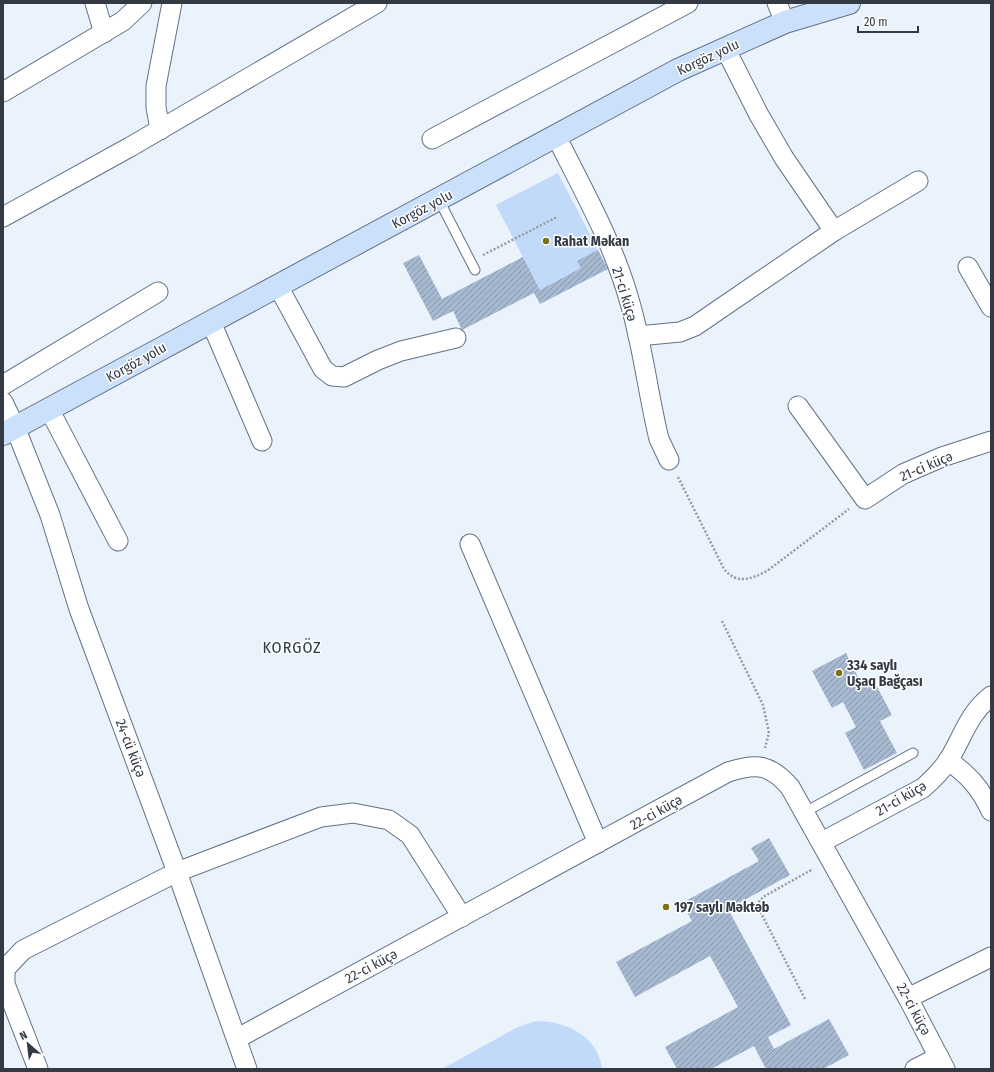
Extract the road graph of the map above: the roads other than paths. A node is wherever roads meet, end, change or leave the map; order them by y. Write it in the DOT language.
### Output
graph roads {
  1 [pos="95,3"];
  2 [pos="142,3"];
  3 [pos="172,3"];
  4 [pos="377,3"];
  5 [pos="688,3"];
  6 [pos="850,3"];
  7 [pos="781,13"];
  8 [pos="104,33"];
  9 [pos="725,48"];
  10 [pos="3,92"];
  11 [pos="160,130"];
  12 [pos="556,136"];
  13 [pos="432,139"];
  14 [pos="918,180"];
  15 [pos="438,200"];
  16 [pos="3,217"];
  17 [pos="834,231"];
  18 [pos="968,267"];
  19 [pos="475,270"];
  20 [pos="278,286"];
  21 [pos="158,292"];
  22 [pos="991,307"];
  23 [pos="211,322"];
  24 [pos="638,336"];
  25 [pos="456,338"];
  26 [pos="3,385"];
  27 [pos="3,402"];
  28 [pos="798,406"];
  29 [pos="49,410"];
  30 [pos="9,430"];
  31 [pos="262,441"];
  32 [pos="991,441"];
  33 [pos="669,460"];
  34 [pos="118,541"];
  35 [pos="470,544"];
  36 [pos="991,696"];
  37 [pos="913,753"];
  38 [pos="948,760"];
  39 [pos="991,811"];
  40 [pos="805,812"];
  41 [pos="822,842"];
  42 [pos="598,843"];
  43 [pos="178,872"];
  44 [pos="462,917"];
  45 [pos="991,957"];
  46 [pos="908,998"];
  47 [pos="238,1038"];
  48 [pos="942,1063"];
  49 [pos="38,1069"];
  50 [pos="248,1069"];
  51 [pos="915,1069"];
  1 -- 8 [label="street"];
  2 -- 8 [label="street"];
  3 -- 11 [label="street"];
  4 -- 11 [label="street"];
  5 -- 13 [label="street"];
  6 -- 7 [label="main road, Korgöz yolu"];
  7 -- 9 [label="main road, Korgöz yolu"];
  8 -- 10 [label="street"];
  9 -- 12 [label="main road, Korgöz yolu"];
  9 -- 17 [label="street"];
  11 -- 16 [label="street"];
  12 -- 15 [label="main road, Korgöz yolu"];
  12 -- 24 [label="street, 21-ci küçə"];
  14 -- 17 [label="street"];
  15 -- 19 [label="lane"];
  15 -- 20 [label="main road, Korgöz yolu"];
  17 -- 24 [label="street"];
  18 -- 22 [label="street"];
  20 -- 23 [label="main road, Korgöz yolu"];
  20 -- 25 [label="street"];
  21 -- 26 [label="street"];
  23 -- 29 [label="main road, Korgöz yolu"];
  23 -- 31 [label="street"];
  24 -- 33 [label="street, 21-ci küçə"];
  27 -- 30 [label="street, 24-cü küçə"];
  28 -- 32 [label="street, 21-ci küçə"];
  29 -- 30 [label="main road, Korgöz yolu"];
  29 -- 34 [label="street"];
  30 -- 43 [label="street, 24-cü küçə"];
  35 -- 42 [label="street"];
  36 -- 38 [label="street, 21-ci küçə"];
  37 -- 40 [label="lane"];
  38 -- 39 [label="street"];
  38 -- 41 [label="street, 21-ci küçə"];
  40 -- 41 [label="street, 22-ci küçə"];
  40 -- 42 [label="street, 22-ci küçə"];
  41 -- 46 [label="street, 22-ci küçə"];
  42 -- 44 [label="street, 22-ci küçə"];
  43 -- 44 [label="street"];
  43 -- 47 [label="street, 24-cü küçə"];
  43 -- 49 [label="street"];
  44 -- 47 [label="street, 22-ci küçə"];
  45 -- 46 [label="street"];
  46 -- 48 [label="street, 22-ci küçə"];
  47 -- 50 [label="street, 24-cü küçə"];
  48 -- 51 [label="street"];
}
